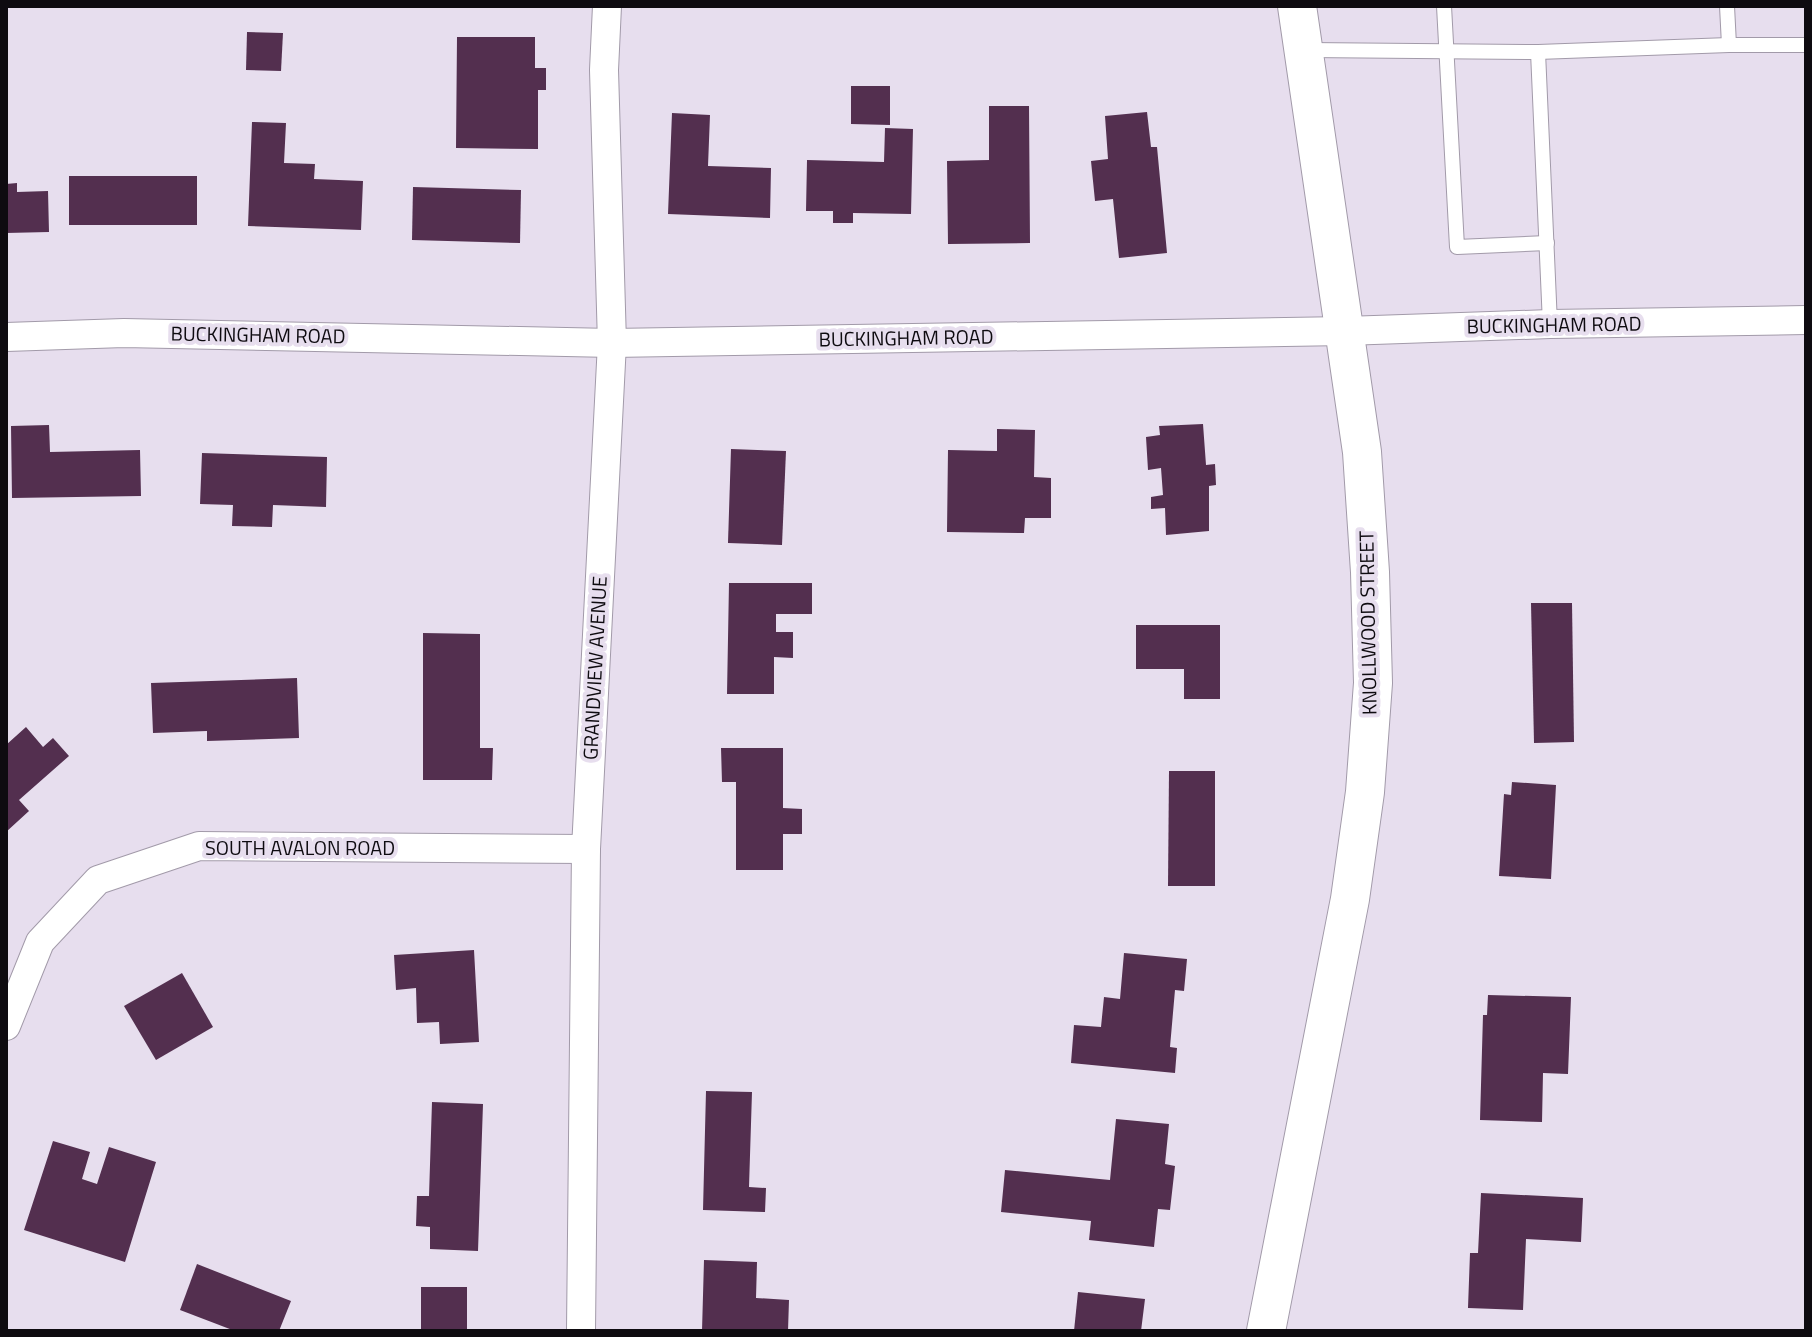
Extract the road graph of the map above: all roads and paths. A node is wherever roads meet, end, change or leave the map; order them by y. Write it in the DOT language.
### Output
graph roads {
  1 [pos="607,6"];
  2 [pos="1297,6"];
  3 [pos="1444,6"];
  4 [pos="1727,6"];
  5 [pos="1729,45"];
  6 [pos="1806,45"];
  7 [pos="1303,50"];
  8 [pos="1446,52"];
  9 [pos="1538,52"];
  10 [pos="1547,243"];
  11 [pos="1806,320"];
  12 [pos="1550,324"];
  13 [pos="1345,331"];
  14 [pos="6,337"];
  15 [pos="612,343"];
  16 [pos="586,849"];
  17 [pos="6,1026"];
  18 [pos="581,1331"];
  19 [pos="1266,1331"];
  1 -- 15 [label="street, GRANDVIEW AVENUE"];
  2 -- 7 [label="main road, KNOLLWOOD STREET"];
  3 -- 8 [label="lane"];
  4 -- 5 [label="lane"];
  5 -- 6 [label="lane"];
  5 -- 9 [label="lane"];
  7 -- 8 [label="lane"];
  7 -- 13 [label="main road, KNOLLWOOD STREET"];
  8 -- 9 [label="lane"];
  8 -- 10 [label="lane"];
  9 -- 10 [label="lane"];
  10 -- 12 [label="lane"];
  11 -- 12 [label="street, BUCKINGHAM ROAD"];
  12 -- 13 [label="street, BUCKINGHAM ROAD"];
  13 -- 15 [label="street, BUCKINGHAM ROAD"];
  13 -- 19 [label="main road, KNOLLWOOD STREET"];
  14 -- 15 [label="street, BUCKINGHAM ROAD"];
  15 -- 16 [label="street, GRANDVIEW AVENUE"];
  16 -- 17 [label="street, SOUTH AVALON ROAD"];
  16 -- 18 [label="street, GRANDVIEW AVENUE"];
}
